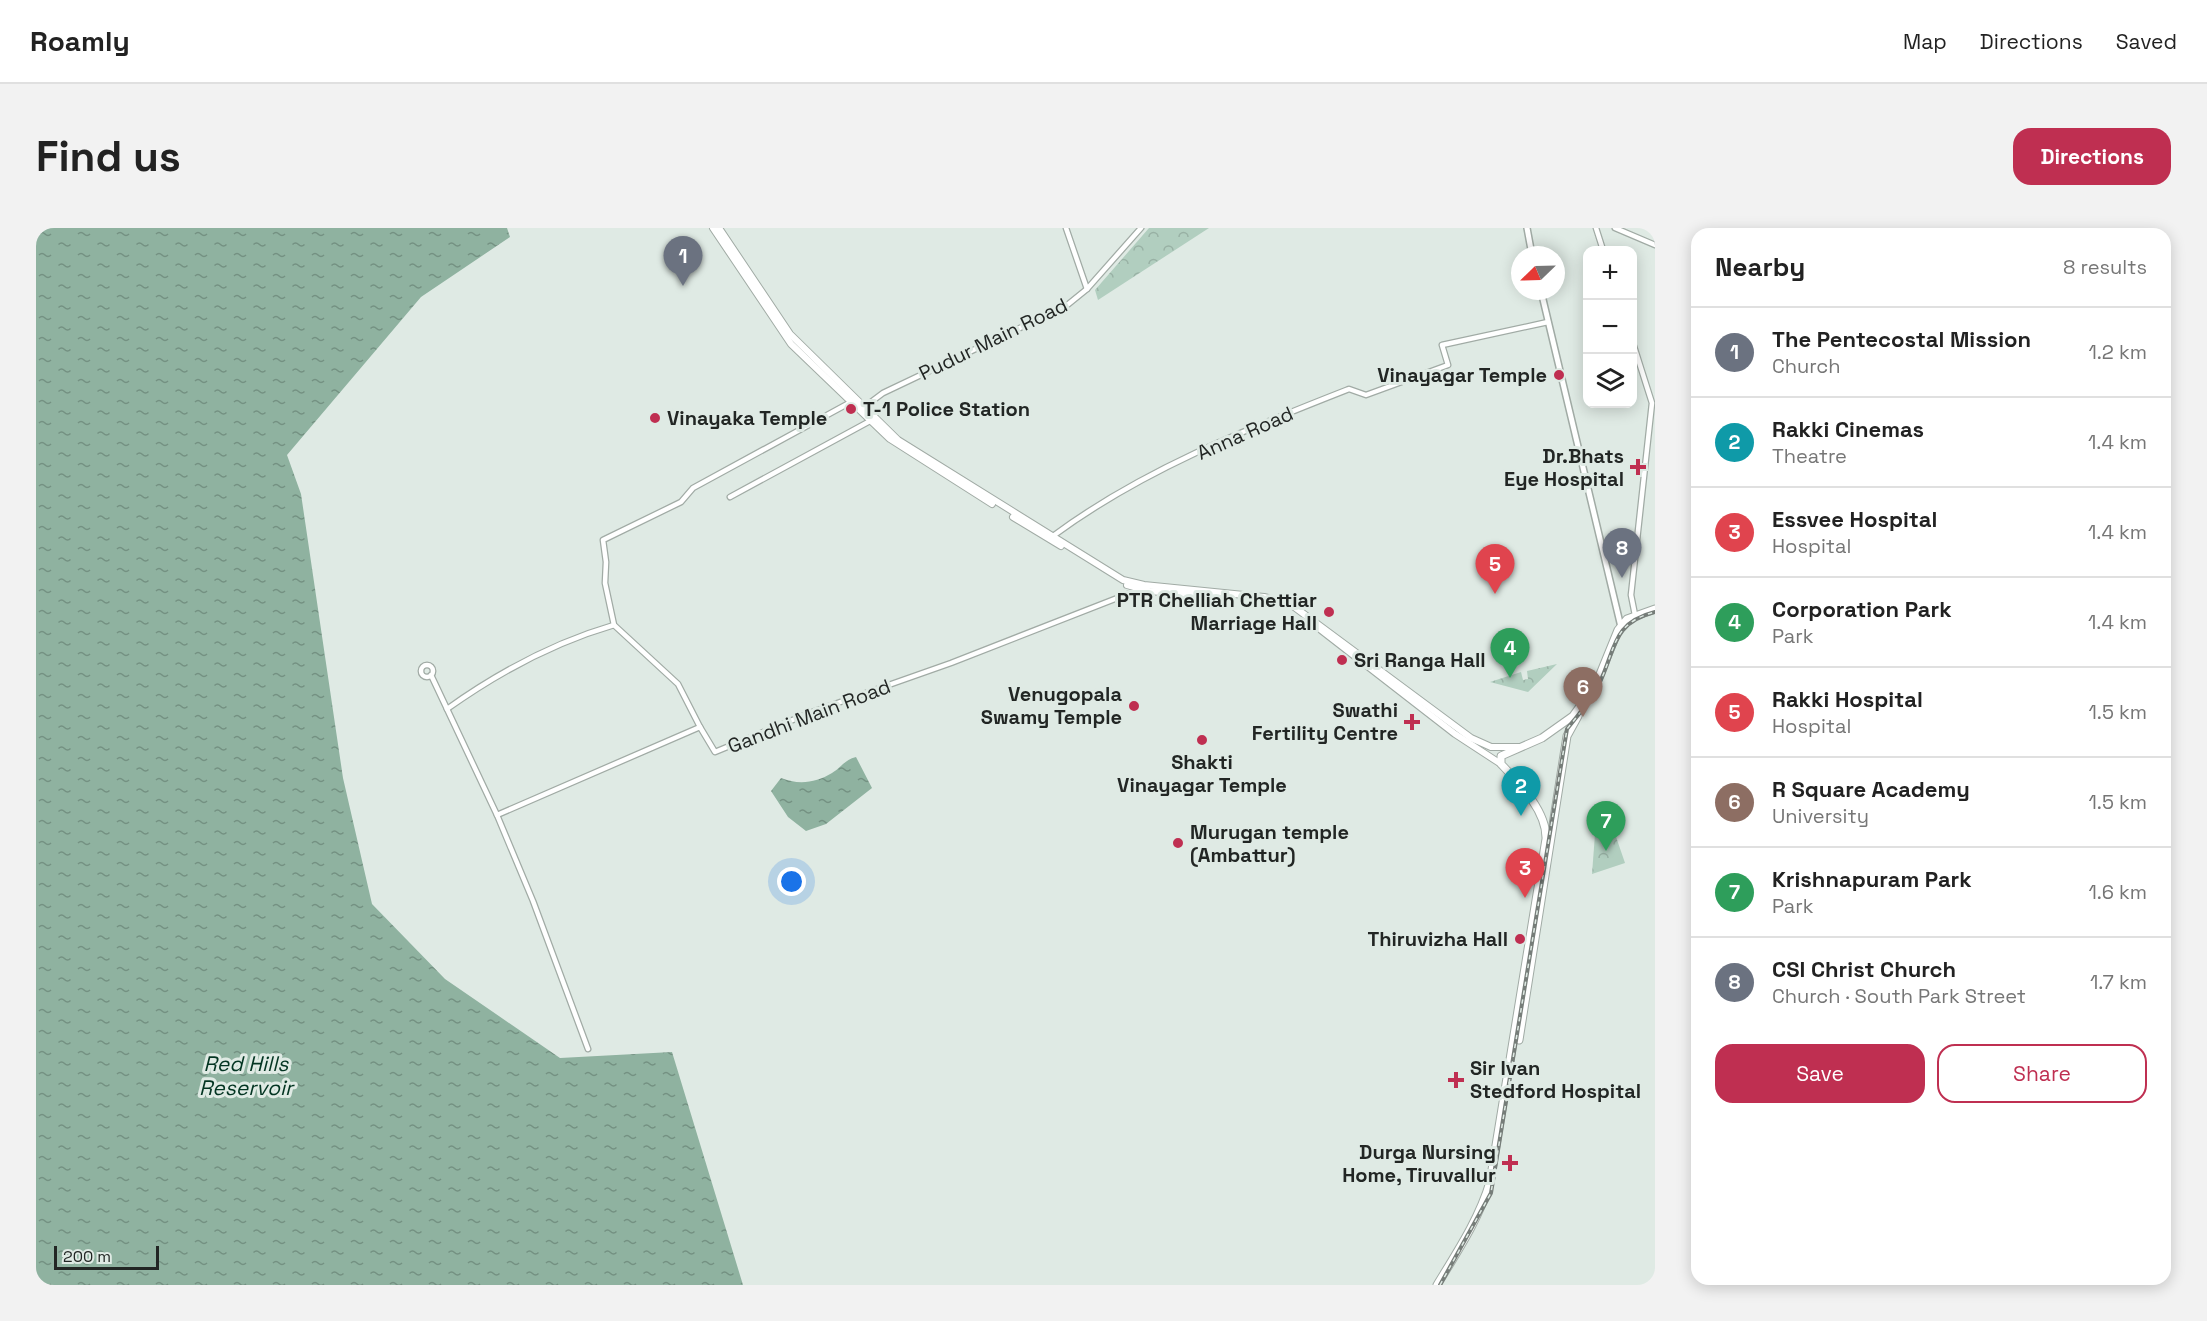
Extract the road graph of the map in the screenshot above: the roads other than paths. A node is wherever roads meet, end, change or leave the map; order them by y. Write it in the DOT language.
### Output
graph roads {
  1 [pos="713,228"];
  2 [pos="719,228"];
  3 [pos="1066,228"];
  4 [pos="1141,228"];
  5 [pos="1527,228"];
  6 [pos="1596,228"];
  7 [pos="1615,228"];
  8 [pos="1622,229"];
  9 [pos="1655,245"];
  10 [pos="1530,246"];
  11 [pos="1602,246"];
  12 [pos="1086,289"];
  13 [pos="1543,300"];
  14 [pos="1548,322"];
  15 [pos="1637,354"];
  16 [pos="1653,400"];
  17 [pos="851,402"];
  18 [pos="862,409"];
  19 [pos="870,421"];
  20 [pos="730,497"];
  21 [pos="1053,537"];
  22 [pos="1144,588"];
  23 [pos="1655,611"];
  24 [pos="1635,615"];
  25 [pos="614,625"];
  26 [pos="1621,627"];
  27 [pos="431,675"];
  28 [pos="447,709"];
  29 [pos="700,727"];
  30 [pos="1556,730"];
  31 [pos="1567,736"];
  32 [pos="1520,747"];
  33 [pos="1501,764"];
  34 [pos="497,815"];
  35 [pos="1553,815"];
  36 [pos="1543,822"];
  37 [pos="588,1049"];
  38 [pos="1437,1285"];
  39 [pos="1442,1285"];
  1 -- 17 [label="main road"];
  2 -- 18 [label="main road"];
  3 -- 12 [label="street"];
  4 -- 12 [label="street, Pudur Main Road"];
  5 -- 10 [label="main road"];
  6 -- 11 [label="street"];
  7 -- 8 [label="street"];
  8 -- 9 [label="street"];
  12 -- 18 [label="street, Pudur Main Road"];
  13 -- 14 [label="main road"];
  14 -- 21 [label="street, Anna Road"];
  14 -- 26 [label="main road"];
  15 -- 16 [label="street"];
  16 -- 24 [label="street"];
  17 -- 18 [label="main road"];
  17 -- 25 [label="street"];
  18 -- 19 [label="main road"];
  18 -- 21 [label="main road"];
  19 -- 20 [label="street"];
  19 -- 22 [label="main road"];
  21 -- 22 [label="main road"];
  22 -- 29 [label="street, Gandhi Main Road"];
  22 -- 32 [label="main road"];
  22 -- 33 [label="main road"];
  23 -- 24 [label="highway"];
  23 -- 31 [label="highway"];
  24 -- 26 [label="highway"];
  25 -- 28 [label="street"];
  25 -- 29 [label="street"];
  26 -- 30 [label="highway"];
  27 -- 28 [label="street"];
  28 -- 34 [label="street"];
  29 -- 34 [label="street, Gandhi Main Road"];
  30 -- 31 [label="highway"];
  30 -- 32 [label="highway"];
  31 -- 35 [label="highway"];
  32 -- 33 [label="highway"];
  33 -- 36 [label="highway"];
  34 -- 37 [label="street"];
  35 -- 36 [label="highway"];
  35 -- 39 [label="highway"];
  36 -- 38 [label="highway"];
}
